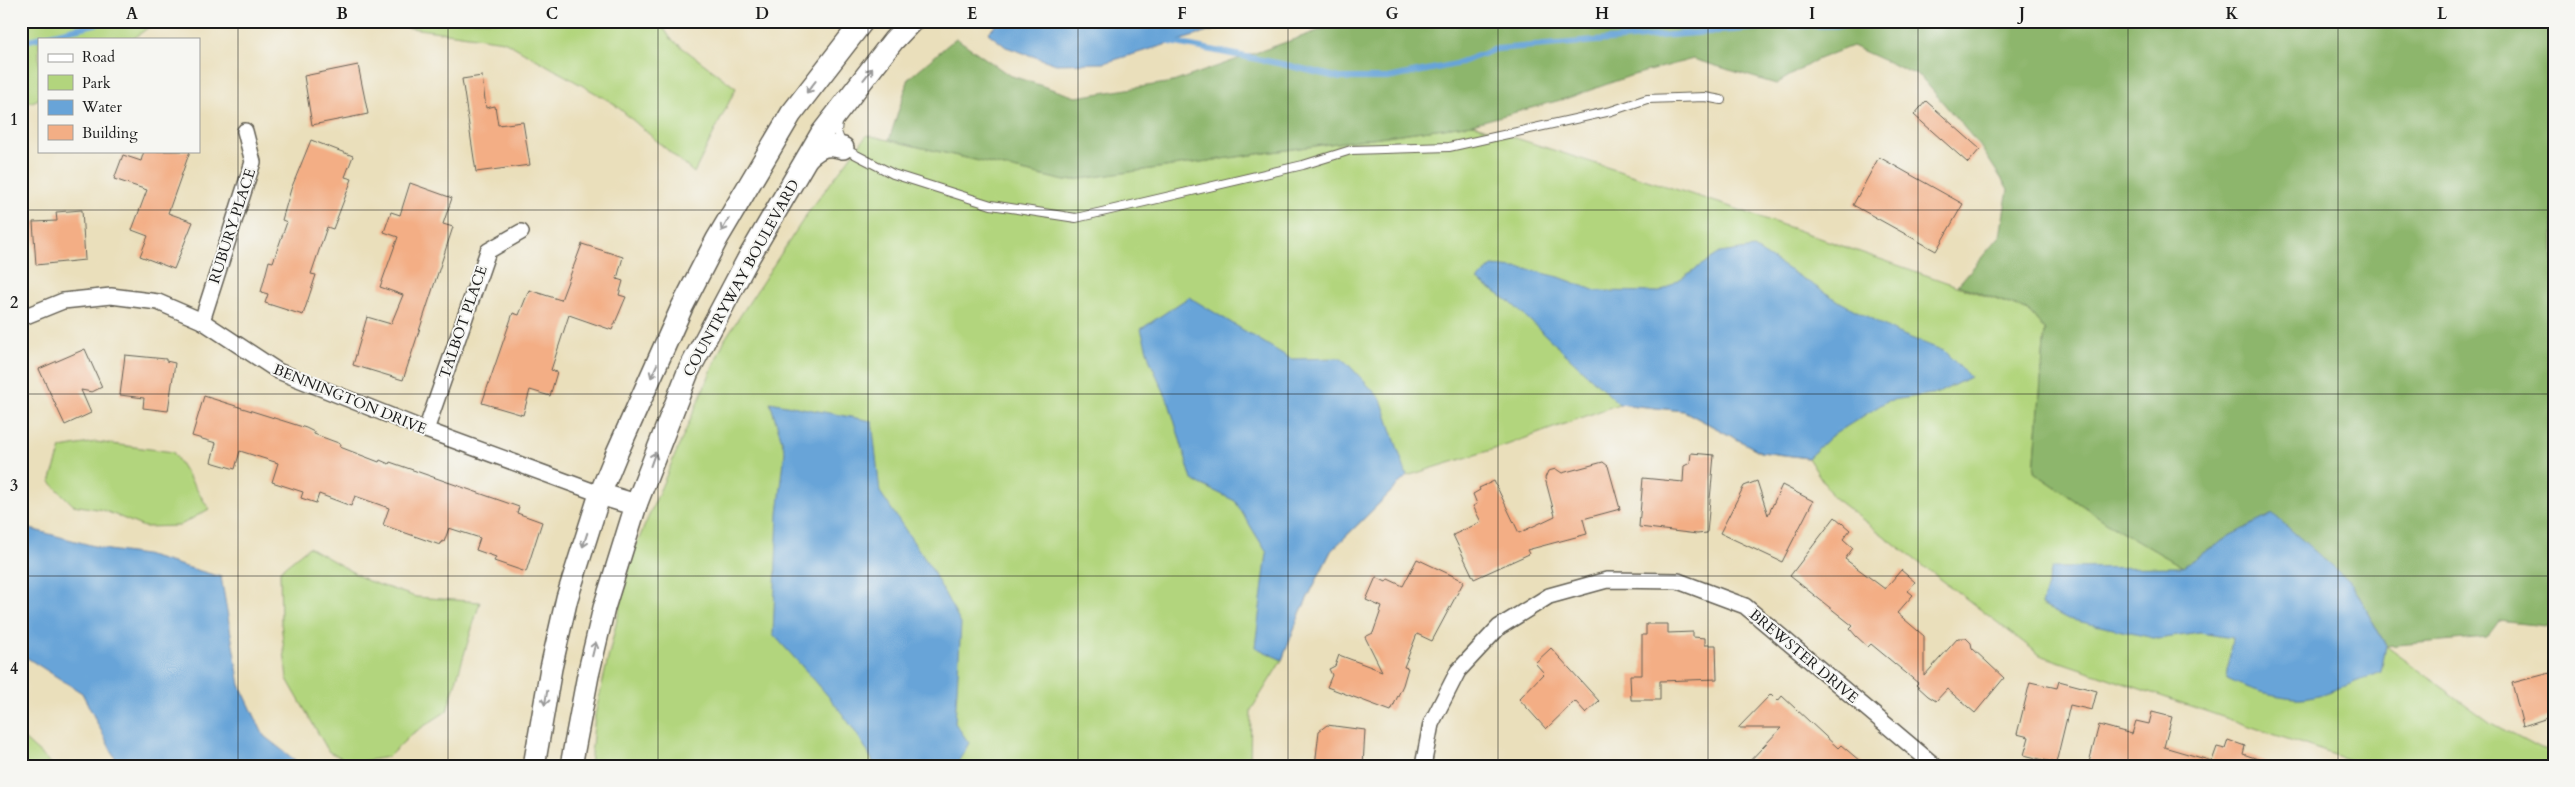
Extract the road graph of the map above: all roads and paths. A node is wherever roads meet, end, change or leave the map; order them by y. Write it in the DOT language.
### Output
graph roads {
  1 [pos="862,21"];
  2 [pos="912,21"];
  3 [pos="1722,100"];
  4 [pos="843,105"];
  5 [pos="245,131"];
  6 [pos="843,148"];
  7 [pos="806,159"];
  8 [pos="522,232"];
  9 [pos="21,318"];
  10 [pos="202,321"];
  11 [pos="426,430"];
  12 [pos="600,494"];
  13 [pos="636,505"];
  14 [pos="534,766"];
  15 [pos="571,766"];
  16 [pos="1423,766"];
  17 [pos="1934,766"];
  1 -- 12 [label="street, one-way"];
  4 -- 2 [label="street, COUNTRYWAY BOULEVARD, one-way"];
  3 -- 6 [label="lane"];
  4 -- 6 [label="lane"];
  4 -- 7 [label="street, COUNTRYWAY BOULEVARD"];
  5 -- 10 [label="street, RUBURY PLACE"];
  6 -- 7 [label="street"];
  13 -- 7 [label="street, COUNTRYWAY BOULEVARD, one-way"];
  8 -- 11 [label="street, TALBOT PLACE"];
  9 -- 10 [label="street, BENNINGTON DRIVE"];
  10 -- 11 [label="street, BENNINGTON DRIVE"];
  11 -- 12 [label="street, BENNINGTON DRIVE"];
  12 -- 13 [label="street"];
  12 -- 14 [label="street, one-way"];
  15 -- 13 [label="street, COUNTRYWAY BOULEVARD, one-way"];
  16 -- 17 [label="street, BREWSTER DRIVE"];
}
